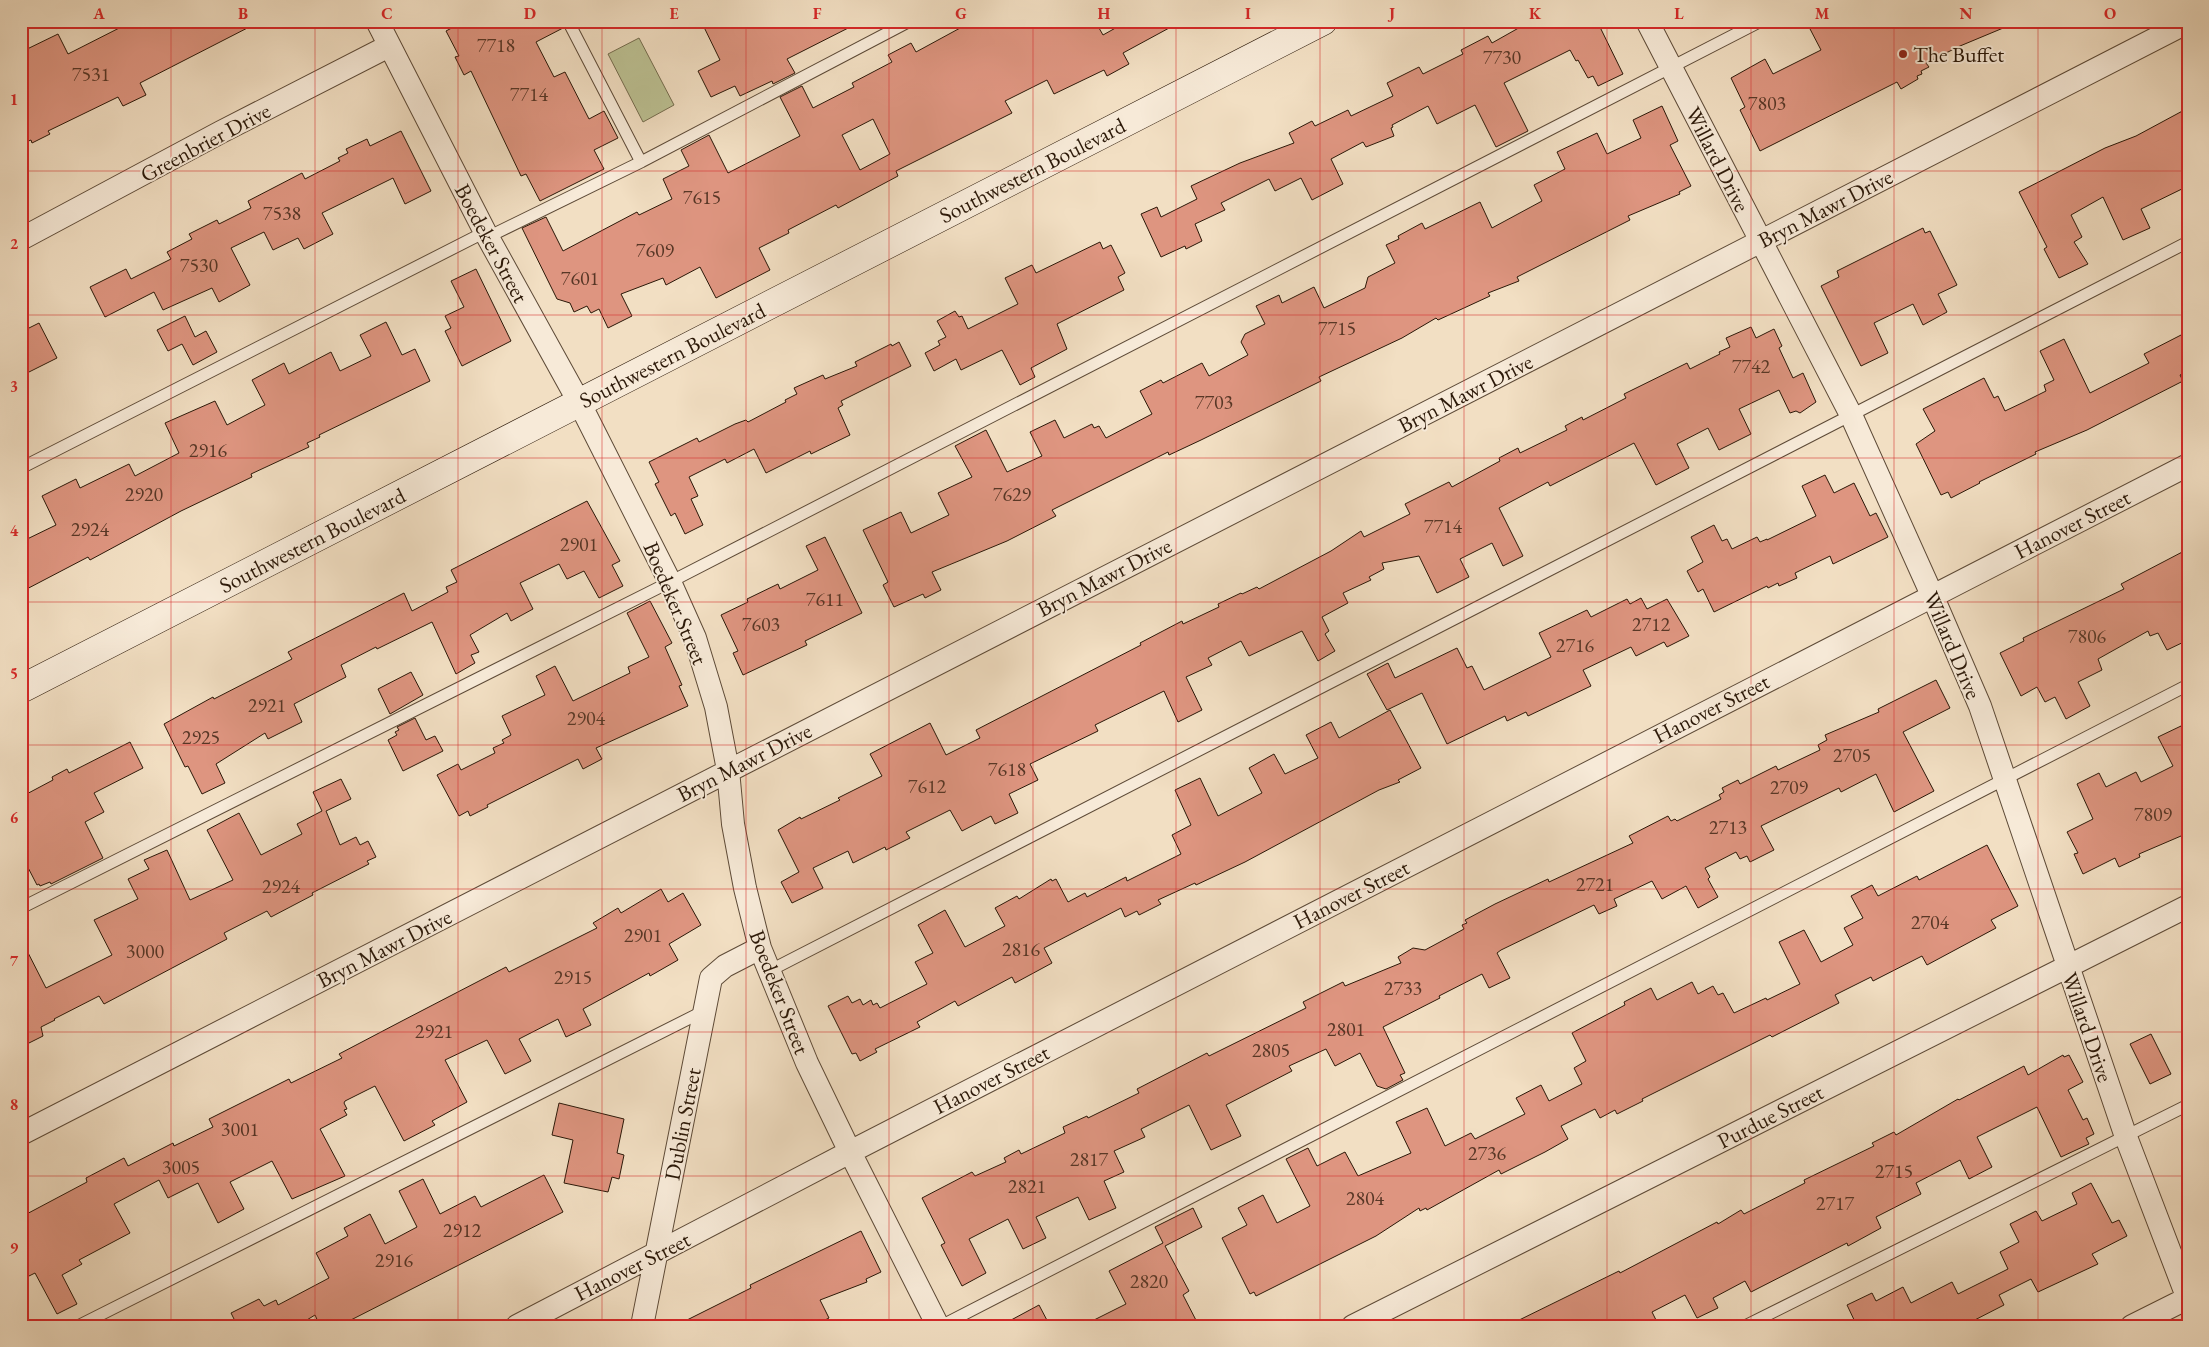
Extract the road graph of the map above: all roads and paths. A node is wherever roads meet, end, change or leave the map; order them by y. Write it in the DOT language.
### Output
graph roads {
  1 [pos="377,21"];
  2 [pos="568,21"];
  3 [pos="910,21"];
  4 [pos="1323,21"];
  5 [pos="1647,21"];
  6 [pos="1761,21"];
  7 [pos="2188,22"];
  8 [pos="389,46"];
  9 [pos="1670,67"];
  10 [pos="641,162"];
  11 [pos="486,235"];
  12 [pos="21,240"];
  13 [pos="1760,241"];
  14 [pos="2188,242"];
  15 [pos="579,402"];
  16 [pos="1851,415"];
  17 [pos="2188,465"];
  18 [pos="21,468"];
  19 [pos="670,582"];
  20 [pos="1932,595"];
  21 [pos="2188,685"];
  22 [pos="21,690"];
  23 [pos="728,770"];
  24 [pos="2006,779"];
  25 [pos="2188,906"];
  26 [pos="21,908"];
  27 [pos="760,948"];
  28 [pos="2068,966"];
  29 [pos="769,971"];
  30 [pos="704,1011"];
  31 [pos="2188,1105"];
  32 [pos="21,1134"];
  33 [pos="2126,1137"];
  34 [pos="850,1152"];
  35 [pos="657,1254"];
  36 [pos="2188,1298"];
  37 [pos="78,1326"];
  38 [pos="517,1326"];
  39 [pos="642,1326"];
  40 [pos="940,1326"];
  41 [pos="1353,1326"];
  42 [pos="1745,1326"];
  43 [pos="2132,1326"];
  1 -- 8 [label="street, Boedeker Street"];
  2 -- 10 [label="lane"];
  3 -- 10 [label="lane"];
  4 -- 15 [label="street, Southwestern Boulevard"];
  5 -- 9 [label="street, Willard Drive"];
  6 -- 9 [label="lane"];
  7 -- 13 [label="street, Bryn Mawr Drive"];
  8 -- 11 [label="street, Boedeker Street"];
  8 -- 12 [label="street, Greenbrier Drive"];
  9 -- 13 [label="street, Willard Drive"];
  9 -- 19 [label="lane"];
  10 -- 11 [label="lane"];
  11 -- 15 [label="street, Boedeker Street"];
  11 -- 18 [label="lane"];
  13 -- 16 [label="street, Willard Drive"];
  13 -- 23 [label="street, Bryn Mawr Drive"];
  14 -- 16 [label="lane"];
  15 -- 19 [label="street, Boedeker Street"];
  15 -- 22 [label="street, Southwestern Boulevard"];
  16 -- 20 [label="street, Willard Drive"];
  16 -- 29 [label="lane"];
  17 -- 20 [label="street, Hanover Street"];
  19 -- 23 [label="street, Boedeker Street"];
  19 -- 26 [label="lane"];
  20 -- 24 [label="street, Willard Drive"];
  20 -- 34 [label="street, Hanover Street"];
  21 -- 24 [label="lane"];
  23 -- 27 [label="street, Boedeker Street"];
  23 -- 32 [label="street, Bryn Mawr Drive"];
  24 -- 28 [label="street, Willard Drive"];
  24 -- 40 [label="lane"];
  25 -- 28 [label="street, Purdue Street"];
  27 -- 29 [label="street, Boedeker Street"];
  27 -- 30 [label="street, Dublin Street"];
  28 -- 33 [label="street, Willard Drive"];
  28 -- 41 [label="street, Purdue Street"];
  29 -- 34 [label="street, Boedeker Street"];
  30 -- 35 [label="street, Dublin Street"];
  30 -- 37 [label="lane"];
  31 -- 33 [label="lane"];
  33 -- 36 [label="street, Willard Drive"];
  33 -- 42 [label="lane"];
  34 -- 35 [label="street, Hanover Street"];
  34 -- 40 [label="street, Boedeker Street"];
  35 -- 38 [label="street, Hanover Street"];
  35 -- 39 [label="street, Dublin Street"];
  36 -- 43 [label="street"];
}
